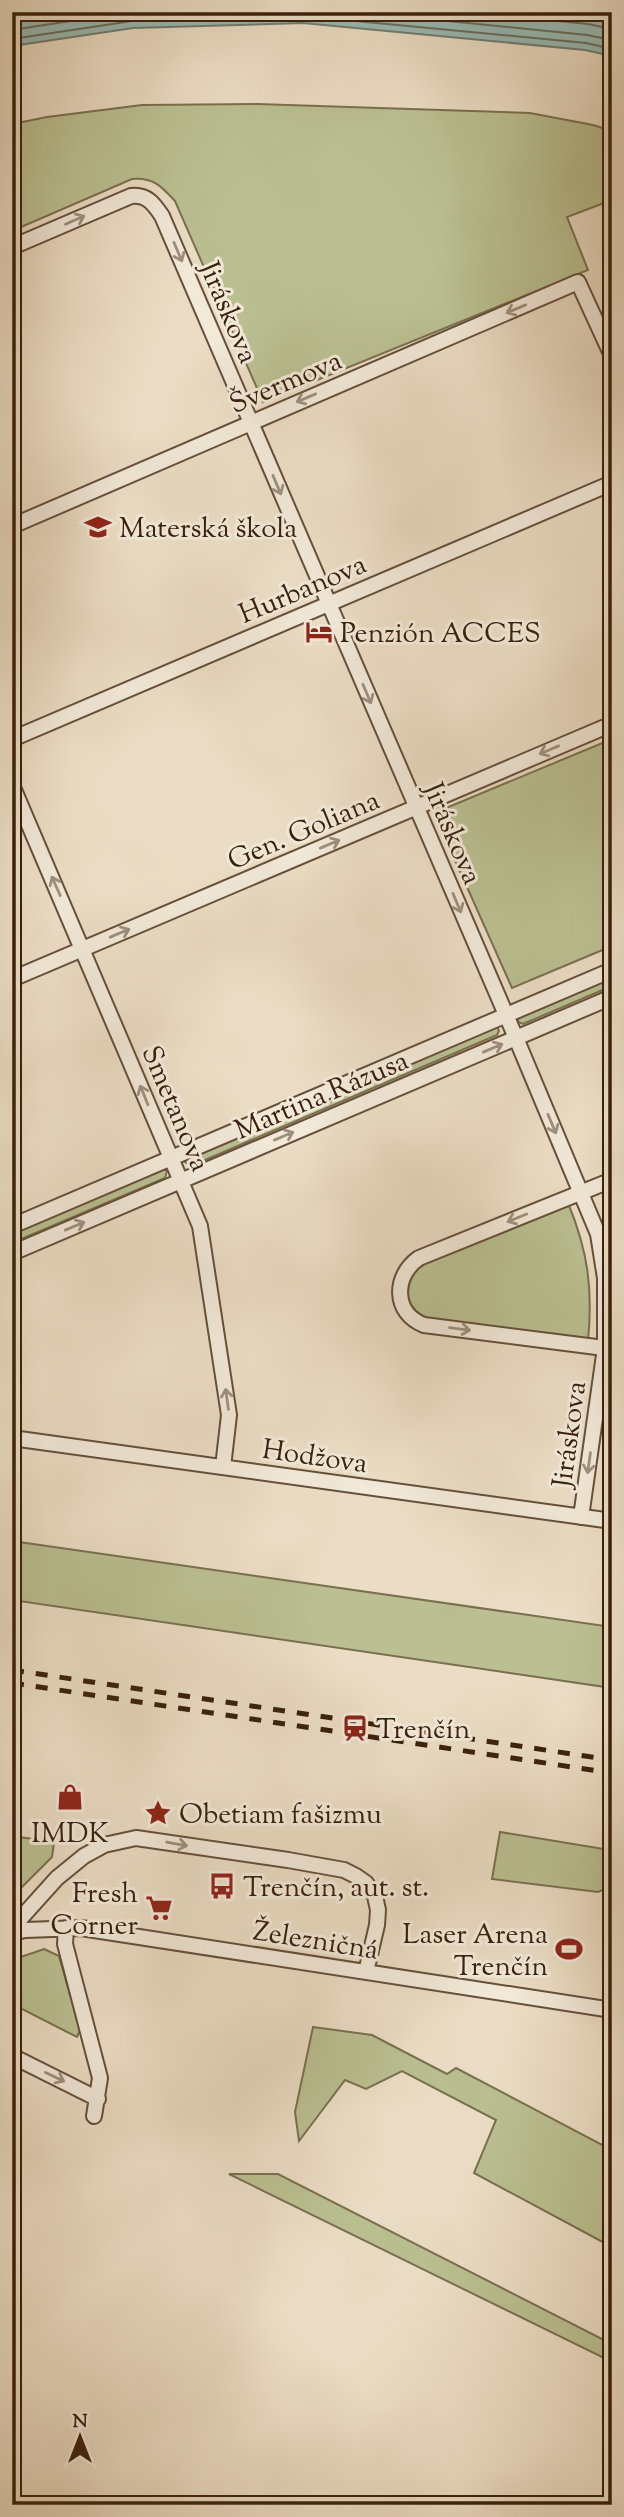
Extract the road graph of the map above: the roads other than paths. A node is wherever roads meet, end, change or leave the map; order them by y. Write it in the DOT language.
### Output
graph roads {
  1 [pos="12,247"];
  2 [pos="612,356"];
  3 [pos="250,422"];
  4 [pos="612,483"];
  5 [pos="12,526"];
  6 [pos="328,603"];
  7 [pos="612,724"];
  8 [pos="12,739"];
  9 [pos="12,785"];
  10 [pos="416,807"];
  11 [pos="83,948"];
  12 [pos="612,970"];
  13 [pos="12,979"];
  14 [pos="612,997"];
  15 [pos="506,1016"];
  16 [pos="516,1038"];
  17 [pos="170,1159"];
  18 [pos="612,1180"];
  19 [pos="180,1181"];
  20 [pos="580,1192"];
  21 [pos="12,1226"];
  22 [pos="12,1254"];
  23 [pos="608,1349"];
  24 [pos="12,1438"];
  25 [pos="223,1467"];
  26 [pos="581,1517"];
  27 [pos="612,1521"];
  28 [pos="66,1928"];
  29 [pos="12,1930"];
  30 [pos="366,1972"];
  31 [pos="612,2010"];
  32 [pos="12,2056"];
  33 [pos="98,2099"];
  34 [pos="94,2116"];
  1 -- 3 [label="street, Jiráskova, one-way"];
  2 -- 3 [label="street, Švermova, one-way"];
  3 -- 5 [label="street, Švermova"];
  3 -- 6 [label="street, Jiráskova, one-way"];
  4 -- 6 [label="street, Hurbanova"];
  6 -- 8 [label="street, Hurbanova"];
  6 -- 10 [label="street, Jiráskova, one-way"];
  7 -- 10 [label="street, Gen. Goliana, one-way"];
  11 -- 9 [label="street, Smetanova, one-way"];
  11 -- 10 [label="street, Gen. Goliana, one-way"];
  10 -- 15 [label="street, Jiráskova, one-way"];
  11 -- 13 [label="street, Gen. Goliana"];
  17 -- 11 [label="street, Smetanova, one-way"];
  12 -- 15 [label="street, Martina Rázusa"];
  14 -- 16 [label="street, Martina Rázusa"];
  15 -- 16 [label="street, Jiráskova"];
  15 -- 17 [label="street, Martina Rázusa"];
  19 -- 16 [label="street, Martina Rázusa, one-way"];
  16 -- 20 [label="street, Jiráskova, one-way"];
  17 -- 19 [label="street, Smetanova"];
  17 -- 21 [label="street, Martina Rázusa"];
  18 -- 20 [label="street"];
  22 -- 19 [label="street, Martina Rázusa, one-way"];
  25 -- 19 [label="street, Smetanova, one-way"];
  20 -- 23 [label="street, Jiráskova"];
  20 -- 23 [label="street, one-way"];
  23 -- 26 [label="street, Jiráskova, one-way"];
  24 -- 25 [label="street, Hodžova"];
  25 -- 26 [label="street, Hodžova"];
  26 -- 27 [label="street, Hodžova"];
  28 -- 29 [label="street, Železničná"];
  28 -- 30 [label="street, Železničná"];
  28 -- 33 [label="street"];
  29 -- 30 [label="street, one-way"];
  30 -- 31 [label="street, Železničná"];
  32 -- 33 [label="street, one-way"];
  33 -- 34 [label="street"];
}
